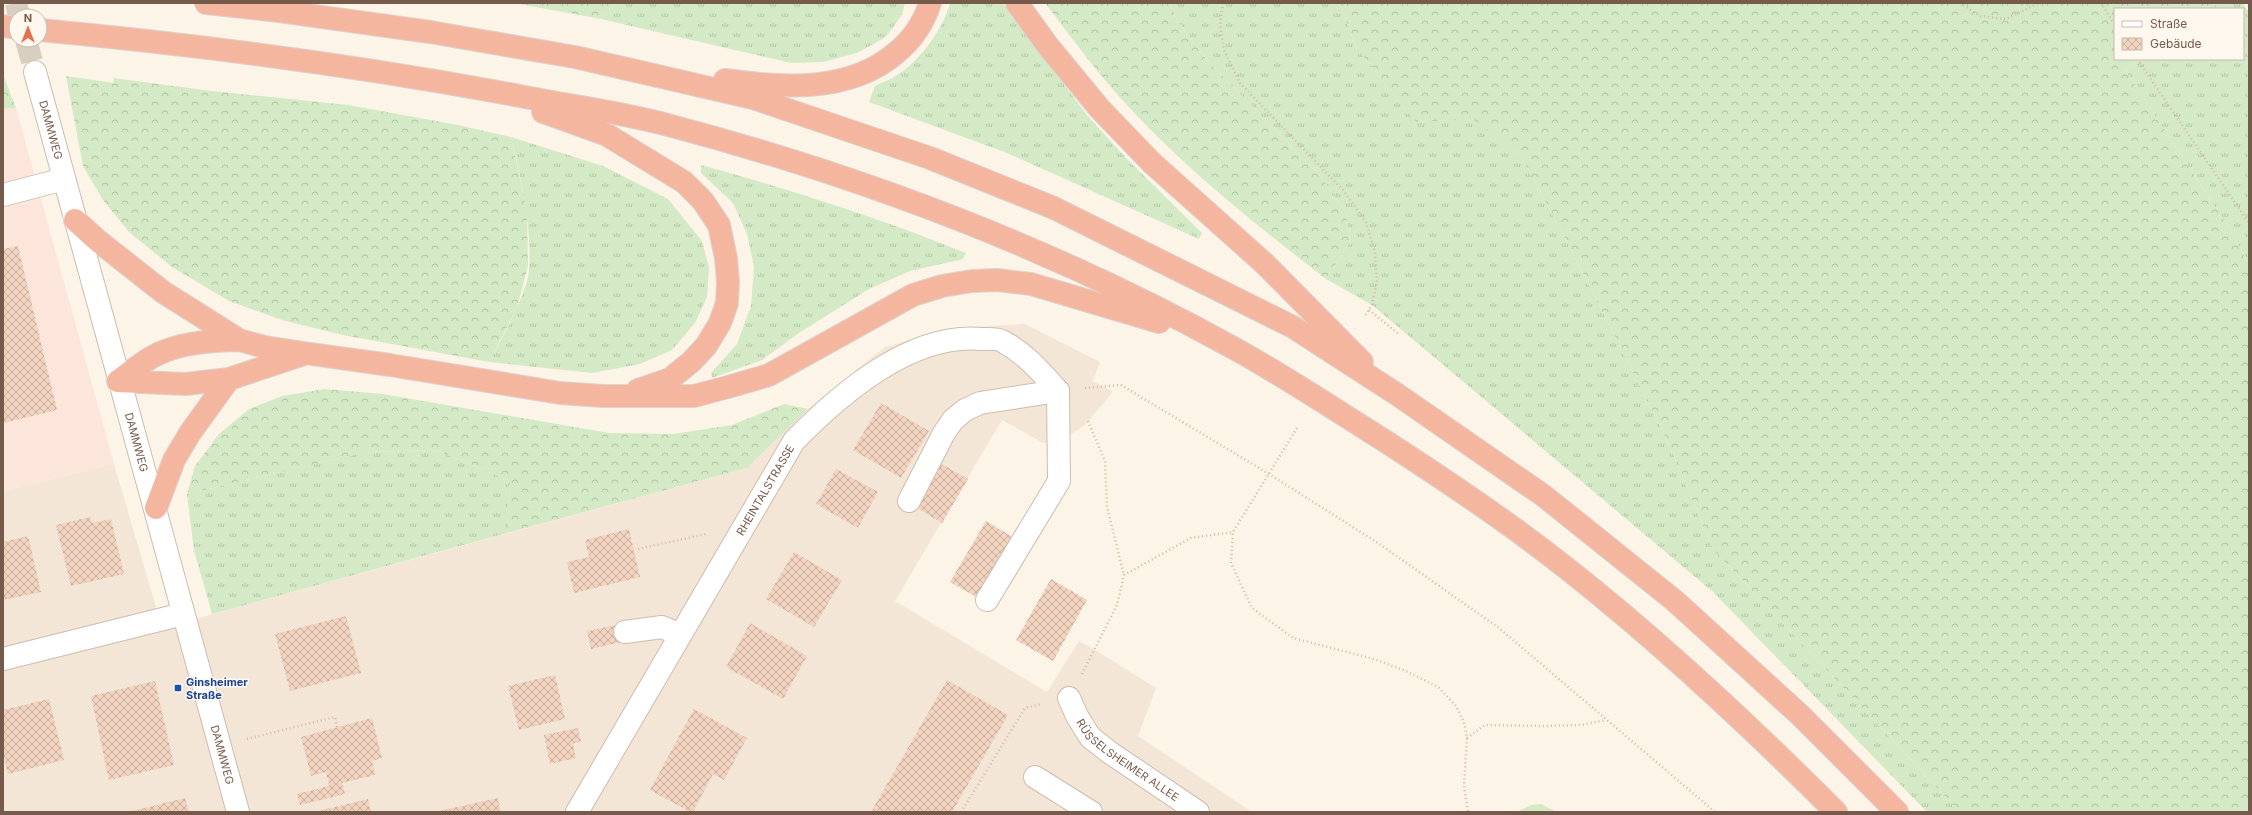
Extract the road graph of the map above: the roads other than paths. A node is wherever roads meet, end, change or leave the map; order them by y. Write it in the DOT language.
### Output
graph roads {
  1 [pos="206,3"];
  2 [pos="930,3"];
  3 [pos="1017,3"];
  4 [pos="48,30"];
  5 [pos="613,65"];
  6 [pos="35,72"];
  7 [pos="484,90"];
  8 [pos="64,179"];
  9 [pos="3,195"];
  10 [pos="76,220"];
  11 [pos="239,340"];
  12 [pos="1243,353"];
  13 [pos="304,354"];
  14 [pos="229,379"];
  15 [pos="118,381"];
  16 [pos="1387,388"];
  17 [pos="1058,391"];
  18 [pos="625,396"];
  19 [pos="909,501"];
  20 [pos="156,508"];
  21 [pos="987,600"];
  22 [pos="183,614"];
  23 [pos="625,632"];
  24 [pos="680,635"];
  25 [pos="3,659"];
  26 [pos="1069,698"];
  27 [pos="1035,777"];
  28 [pos="238,812"];
  29 [pos="578,812"];
  30 [pos="1091,812"];
  31 [pos="1198,812"];
  32 [pos="1836,812"];
  33 [pos="1897,812"];
  1 -- 5 [label="highway"];
  2 -- 5 [label="highway"];
  3 -- 16 [label="highway"];
  4 -- 7 [label="highway"];
  5 -- 16 [label="highway"];
  6 -- 8 [label="street, DAMMWEG"];
  7 -- 12 [label="highway"];
  7 -- 18 [label="highway"];
  8 -- 9 [label="street"];
  8 -- 10 [label="street, DAMMWEG"];
  10 -- 11 [label="highway"];
  10 -- 15 [label="street, DAMMWEG"];
  11 -- 13 [label="highway"];
  11 -- 15 [label="highway"];
  12 -- 18 [label="highway"];
  12 -- 32 [label="highway"];
  13 -- 14 [label="highway"];
  13 -- 18 [label="highway"];
  14 -- 15 [label="highway"];
  14 -- 20 [label="highway"];
  15 -- 20 [label="street, DAMMWEG"];
  16 -- 33 [label="highway"];
  17 -- 19 [label="street"];
  17 -- 21 [label="street"];
  17 -- 24 [label="street, RHEINTALSTRASSE"];
  20 -- 22 [label="street, DAMMWEG"];
  22 -- 25 [label="street"];
  22 -- 28 [label="street, DAMMWEG"];
  23 -- 24 [label="street"];
  24 -- 29 [label="street, RHEINTALSTRASSE"];
  26 -- 31 [label="street, RÜSSELSHEIMER ALLEE"];
  27 -- 30 [label="street"];
}
